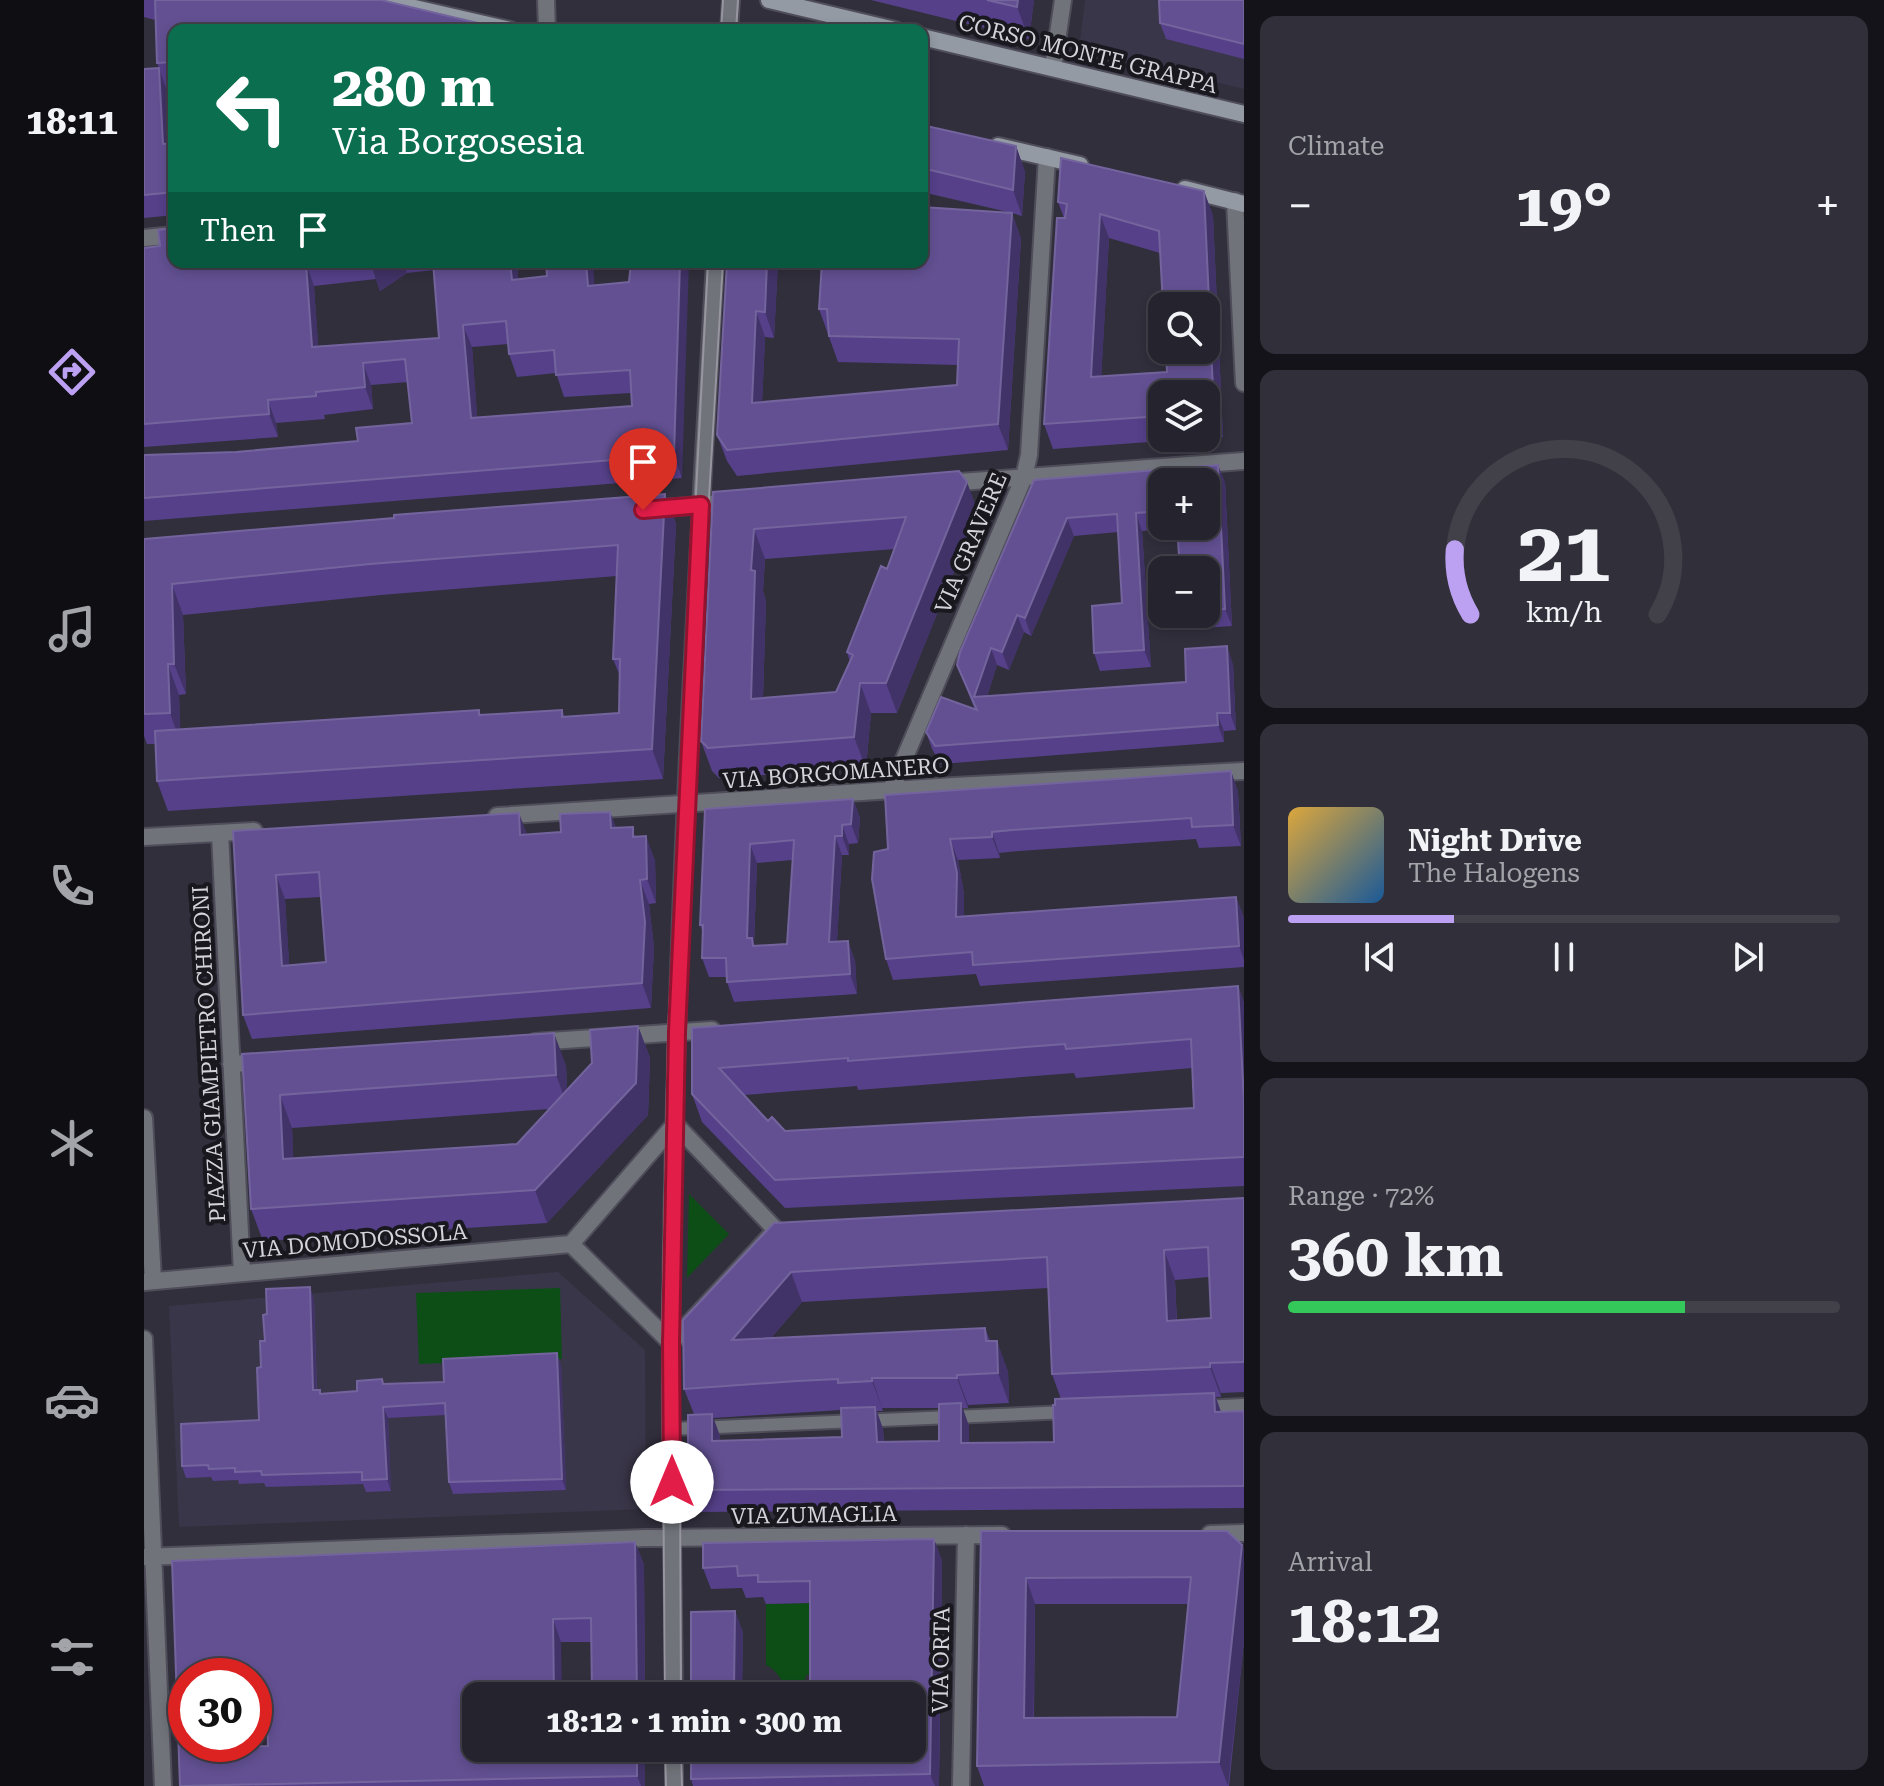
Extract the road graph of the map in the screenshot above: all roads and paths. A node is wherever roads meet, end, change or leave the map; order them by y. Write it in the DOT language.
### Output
graph roads {
  1 [pos="380,0"];
  2 [pos="546,0"];
  3 [pos="731,0"];
  4 [pos="769,0"];
  5 [pos="1063,0"];
  6 [pos="484,24"];
  7 [pos="547,24"];
  8 [pos="729,24"];
  9 [pos="870,24"];
  10 [pos="928,38"];
  11 [pos="1053,68"];
  12 [pos="1244,114"];
  13 [pos="978,141"];
  14 [pos="1047,157"];
  15 [pos="1091,167"];
  16 [pos="1163,184"];
  17 [pos="1240,202"];
  18 [pos="168,236"];
  19 [pos="144,238"];
  20 [pos="715,268"];
  21 [pos="1244,383"];
  22 [pos="1244,461"];
  23 [pos="1024,477"];
  24 [pos="925,485"];
  25 [pos="729,503"];
  26 [pos="701,505"];
  27 [pos="643,510"];
  28 [pos="1244,771"];
  29 [pos="891,790"];
  30 [pos="687,805"];
  31 [pos="476,818"];
  32 [pos="276,829"];
  33 [pos="220,833"];
  34 [pos="144,837"];
  35 [pos="733,1028"];
  36 [pos="677,1032"];
  37 [pos="525,1043"];
  38 [pos="289,1060"];
  39 [pos="231,1064"];
  40 [pos="144,1118"];
  41 [pos="675,1124"];
  42 [pos="571,1244"];
  43 [pos="242,1273"];
  44 [pos="148,1282"];
  45 [pos="144,1339"];
  46 [pos="671,1343"];
  47 [pos="1244,1405"];
  48 [pos="1181,1407"];
  49 [pos="1087,1411"];
  50 [pos="671,1429"];
  51 [pos="1244,1533"];
  52 [pos="1198,1534"];
  53 [pos="966,1535"];
  54 [pos="1012,1535"];
  55 [pos="672,1538"];
  56 [pos="149,1557"];
  57 [pos="674,1682"];
  58 [pos="674,1762"];
  59 [pos="163,1786"];
  60 [pos="674,1786"];
  61 [pos="961,1786"];
  1 -- 6 [label="street"];
  2 -- 7 [label="street"];
  3 -- 8 [label="street"];
  4 -- 9 [label="street"];
  5 -- 11 [label="street"];
  10 -- 11 [label="street, CORSO MONTE GRAPPA"];
  11 -- 12 [label="street, CORSO MONTE GRAPPA"];
  13 -- 14 [label="street"];
  14 -- 15 [label="street"];
  14 -- 23 [label="street, VIA GRAVERE"];
  16 -- 17 [label="street"];
  17 -- 21 [label="street"];
  18 -- 19 [label="street"];
  20 -- 26 [label="street"];
  22 -- 23 [label="street"];
  23 -- 24 [label="street"];
  23 -- 29 [label="street, VIA GRAVERE"];
  25 -- 26 [label="street"];
  26 -- 27 [label="street"];
  26 -- 30 [label="street"];
  28 -- 29 [label="street, VIA BORGOMANERO"];
  29 -- 30 [label="street, VIA BORGOMANERO"];
  30 -- 31 [label="street, VIA BORGOMANERO"];
  30 -- 36 [label="street"];
  32 -- 33 [label="street"];
  33 -- 34 [label="street"];
  33 -- 39 [label="street, PIAZZA GIAMPIETRO CHIRONI"];
  35 -- 36 [label="street"];
  36 -- 37 [label="street"];
  36 -- 41 [label="street"];
  38 -- 39 [label="street"];
  39 -- 43 [label="street, PIAZZA GIAMPIETRO CHIRONI"];
  40 -- 44 [label="street"];
  41 -- 42 [label="street"];
  41 -- 46 [label="street"];
  41 -- 46 [label="street"];
  42 -- 43 [label="street, VIA DOMODOSSOLA"];
  42 -- 46 [label="street"];
  43 -- 44 [label="street, VIA DOMODOSSOLA"];
  45 -- 56 [label="street"];
  46 -- 50 [label="street"];
  47 -- 48 [label="lane"];
  49 -- 50 [label="lane"];
  50 -- 55 [label="street"];
  51 -- 52 [label="street"];
  53 -- 54 [label="street, VIA ZUMAGLIA"];
  53 -- 55 [label="street, VIA ZUMAGLIA"];
  53 -- 61 [label="street, VIA ORTA"];
  55 -- 56 [label="street, VIA ZUMAGLIA"];
  55 -- 57 [label="street"];
  56 -- 59 [label="street"];
  58 -- 60 [label="street"];
}
